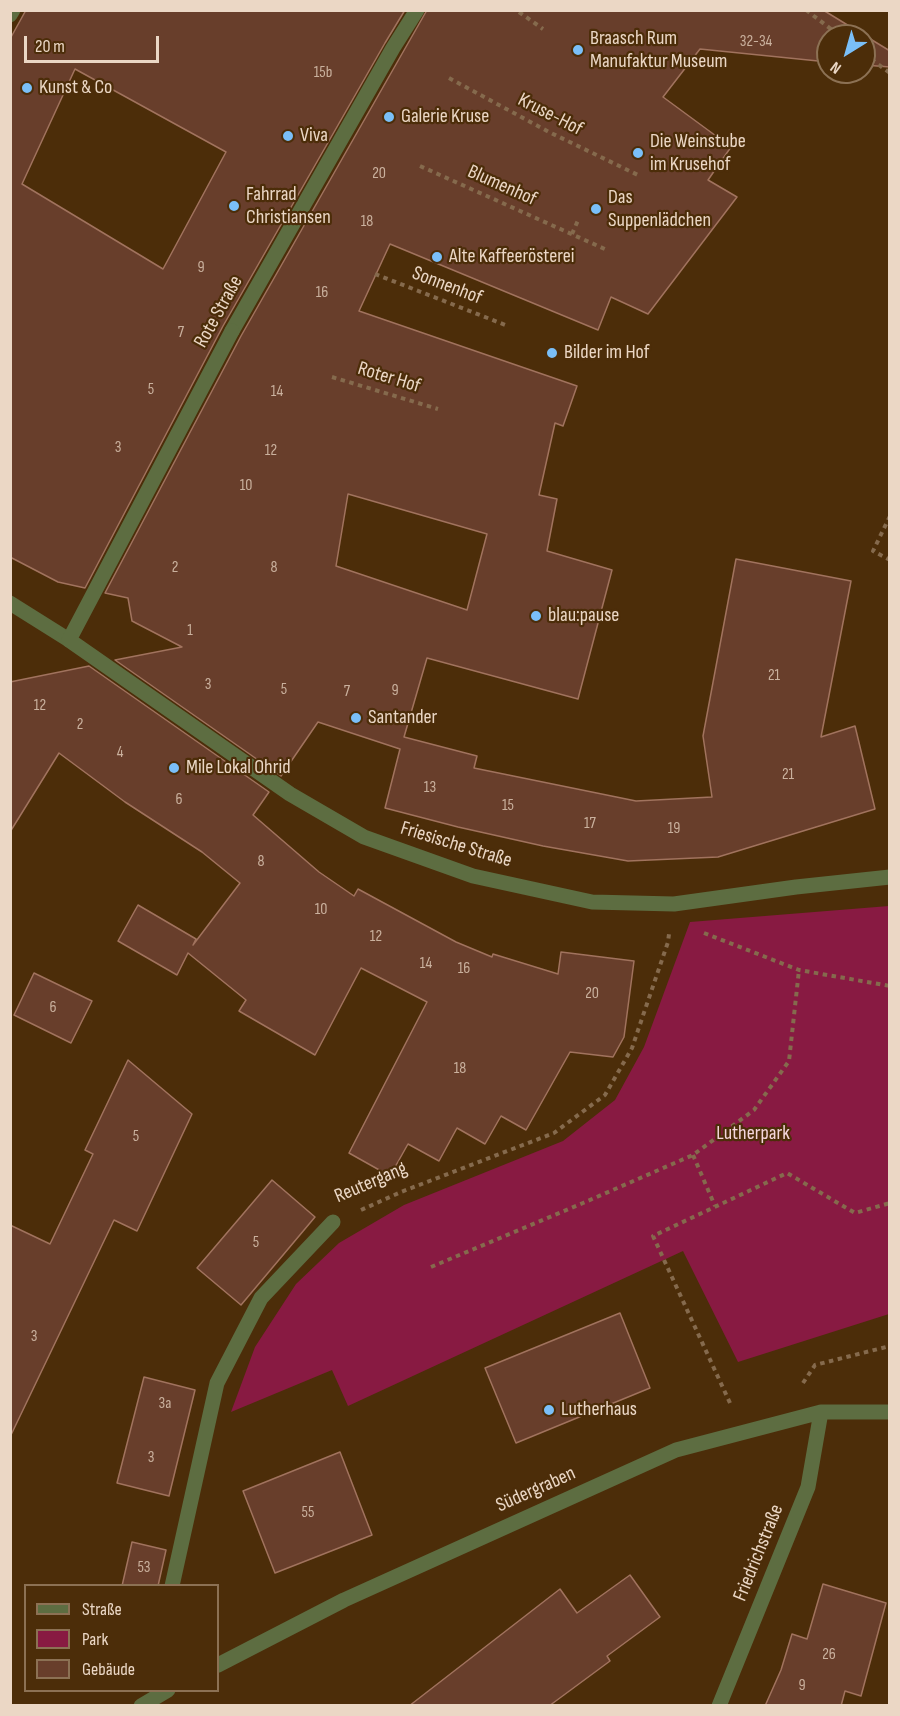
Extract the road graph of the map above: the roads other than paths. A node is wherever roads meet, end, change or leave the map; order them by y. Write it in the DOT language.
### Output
graph roads {
  1 [pos="13,10"];
  2 [pos="417,10"];
  3 [pos="10,15"];
  4 [pos="10,603"];
  5 [pos="69,640"];
  6 [pos="890,877"];
  7 [pos="333,1222"];
  8 [pos="821,1412"];
  9 [pos="890,1412"];
  10 [pos="172,1584"];
  11 [pos="219,1664"];
  12 [pos="165,1692"];
  13 [pos="141,1706"];
  14 [pos="719,1706"];
  1 -- 3 [label="street"];
  2 -- 5 [label="street, Rote Straße"];
  4 -- 5 [label="street, Friesische Straße"];
  5 -- 6 [label="street, Friesische Straße"];
  7 -- 10 [label="street, Reutergang"];
  8 -- 9 [label="street, Südergraben"];
  8 -- 11 [label="street, Südergraben"];
  8 -- 14 [label="street, Friedrichstraße"];
  12 -- 13 [label="street"];
}
